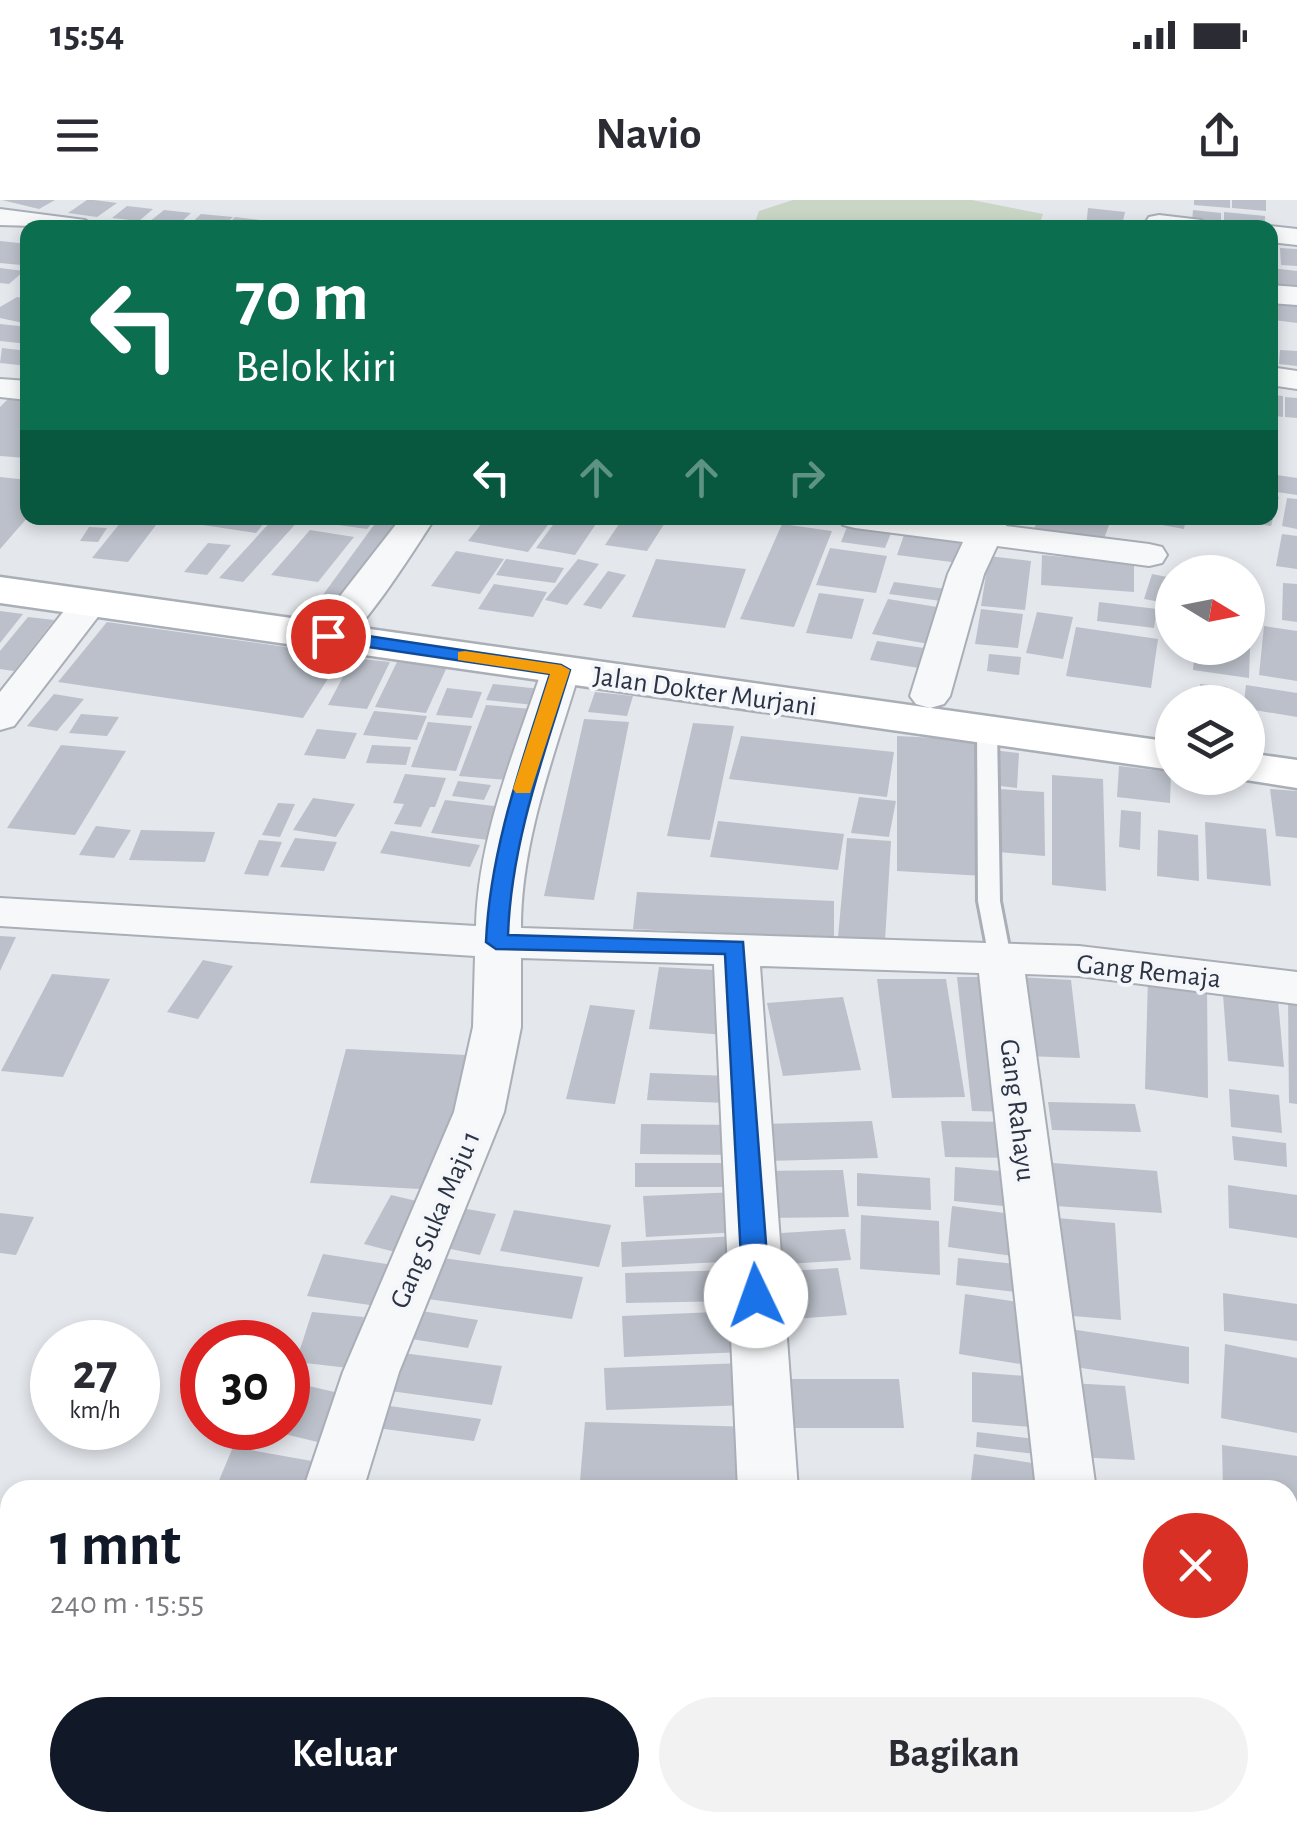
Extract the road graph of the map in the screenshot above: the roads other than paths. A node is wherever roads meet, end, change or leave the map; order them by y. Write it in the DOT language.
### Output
graph roads {
  1 [pos="413,525"];
  2 [pos="988,525"];
  3 [pos="1150,555"];
  4 [pos="0,570"];
  5 [pos="0,590"];
  6 [pos="88,605"];
  7 [pos="335,626"];
  8 [pos="561,670"];
  9 [pos="703,679"];
  10 [pos="930,696"];
  11 [pos="0,718"];
  12 [pos="1155,724"];
  13 [pos="987,729"];
  14 [pos="1265,739"];
  15 [pos="1297,744"];
  16 [pos="1155,754"];
  17 [pos="1265,769"];
  18 [pos="1297,774"];
  19 [pos="0,912"];
  20 [pos="496,942"];
  21 [pos="736,948"];
  22 [pos="1000,958"];
  23 [pos="1297,988"];
  24 [pos="337,1480"];
  25 [pos="767,1480"];
  26 [pos="1065,1480"];
  1 -- 7 [label="street"];
  2 -- 3 [label="street"];
  2 -- 10 [label="street"];
  4 -- 7 [label="main road, Jalan Dokter Murjani"];
  5 -- 6 [label="main road, Jalan Dokter Murjani"];
  6 -- 7 [label="main road, Jalan Dokter Murjani"];
  6 -- 11 [label="street"];
  7 -- 8 [label="main road, Jalan Dokter Murjani"];
  7 -- 9 [label="main road, Jalan Dokter Murjani"];
  8 -- 9 [label="main road, Jalan Dokter Murjani"];
  8 -- 20 [label="street, Gang Suka Maju 1"];
  9 -- 10 [label="main road, Jalan Dokter Murjani"];
  9 -- 13 [label="main road, Jalan Dokter Murjani"];
  10 -- 12 [label="main road, Jalan Dokter Murjani"];
  13 -- 16 [label="main road, Jalan Dokter Murjani"];
  13 -- 22 [label="lane, Gang Rahayu"];
  14 -- 15 [label="main road"];
  17 -- 18 [label="main road"];
  19 -- 20 [label="street, Gang Remaja"];
  20 -- 21 [label="street, Gang Remaja"];
  20 -- 24 [label="street, Gang Suka Maju 1"];
  21 -- 22 [label="street, Gang Remaja"];
  21 -- 25 [label="street"];
  22 -- 23 [label="street, Gang Remaja"];
  22 -- 26 [label="street, Gang Rahayu"];
}
